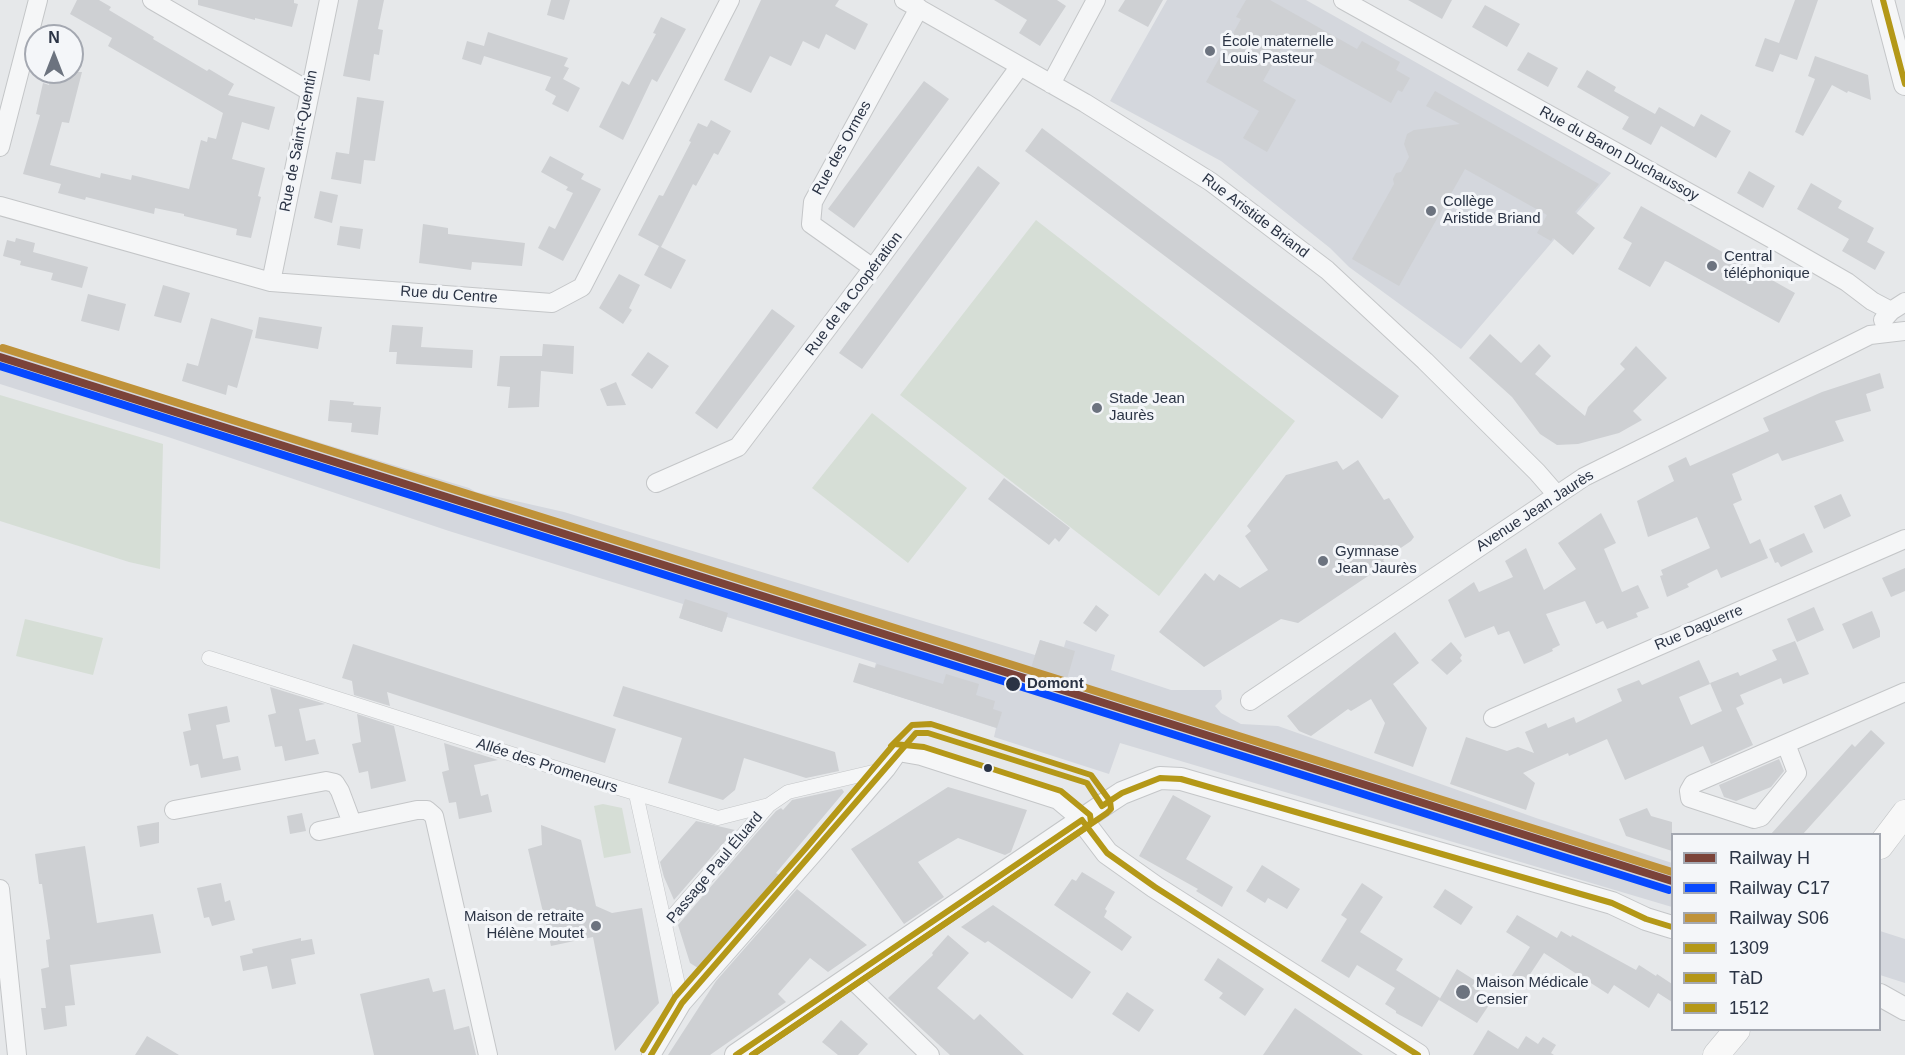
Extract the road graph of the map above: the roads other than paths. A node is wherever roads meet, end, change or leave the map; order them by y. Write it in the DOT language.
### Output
graph roads {
  1 [pos="38,0"];
  2 [pos="152,0"];
  3 [pos="328,0"];
  4 [pos="730,0"];
  5 [pos="1096,0"];
  6 [pos="1343,0"];
  7 [pos="1883,0"];
  8 [pos="911,4"];
  9 [pos="1020,66"];
  10 [pos="1051,84"];
  11 [pos="1905,84"];
  12 [pos="309,91"];
  13 [pos="0,147"];
  14 [pos="0,206"];
  15 [pos="873,268"];
  16 [pos="271,282"];
  17 [pos="1898,307"];
  18 [pos="1905,331"];
  19 [pos="1870,335"];
  20 [pos="656,483"];
  21 [pos="1557,495"];
  22 [pos="1905,539"];
  23 [pos="209,658"];
  24 [pos="1905,692"];
  25 [pos="1250,701"];
  26 [pos="1493,718"];
  27 [pos="1785,744"];
  28 [pos="886,769"];
  29 [pos="636,794"];
  30 [pos="769,805"];
  31 [pos="174,810"];
  32 [pos="1905,813"];
  33 [pos="1082,820"];
  34 [pos="352,823"];
  35 [pos="319,831"];
  36 [pos="1881,845"];
  37 [pos="0,889"];
  38 [pos="665,926"];
  39 [pos="1671,927"];
  40 [pos="851,978"];
  41 [pos="1881,996"];
  42 [pos="682,1003"];
  43 [pos="1905,1009"];
  44 [pos="1735,1031"];
  45 [pos="1741,1031"];
  46 [pos="17,1055"];
  47 [pos="488,1055"];
  48 [pos="651,1055"];
  49 [pos="736,1055"];
  50 [pos="930,1055"];
  51 [pos="1418,1055"];
  52 [pos="1716,1055"];
  53 [pos="1726,1055"];
  1 -- 13 [label="street"];
  2 -- 12 [label="street"];
  3 -- 12 [label="street, Rue de Saint-Quentin"];
  4 -- 16 [label="street, Rue du Centre"];
  5 -- 10 [label="street"];
  6 -- 17 [label="street, Rue du Baron Duchaussoy"];
  7 -- 11 [label="street"];
  8 -- 9 [label="street, Rue Aristide Briand"];
  8 -- 15 [label="street, Rue des Ormes"];
  9 -- 10 [label="street, Rue Aristide Briand"];
  9 -- 15 [label="street, Rue de la Coopération"];
  10 -- 21 [label="street, Rue Aristide Briand"];
  12 -- 16 [label="street, Rue de Saint-Quentin"];
  14 -- 16 [label="street, Rue du Centre"];
  15 -- 20 [label="street, Rue de la Coopération"];
  17 -- 19 [label="street, Avenue Jean Jaurès"];
  18 -- 19 [label="street, Avenue Jean Jaurès"];
  19 -- 21 [label="street, Avenue Jean Jaurès"];
  21 -- 25 [label="street, Avenue Jean Jaurès"];
  22 -- 26 [label="street, Rue Daguerre"];
  23 -- 29 [label="street, Allée des Promeneurs"];
  24 -- 27 [label="street"];
  27 -- 27 [label="street"];
  28 -- 30 [label="street, Allée des Promeneurs"];
  28 -- 33 [label="street"];
  28 -- 42 [label="street"];
  29 -- 30 [label="street, Allée des Promeneurs"];
  29 -- 38 [label="street"];
  30 -- 38 [label="street, Passage Paul Éluard"];
  31 -- 34 [label="street"];
  32 -- 36 [label="main road"];
  33 -- 39 [label="street"];
  33 -- 40 [label="street"];
  33 -- 51 [label="street"];
  34 -- 35 [label="street"];
  34 -- 47 [label="street"];
  37 -- 46 [label="street"];
  38 -- 42 [label="street, Passage Paul Éluard"];
  40 -- 49 [label="street"];
  40 -- 50 [label="street"];
  41 -- 43 [label="street"];
  42 -- 48 [label="street"];
  44 -- 52 [label="main road"];
  45 -- 53 [label="main road"];
}
